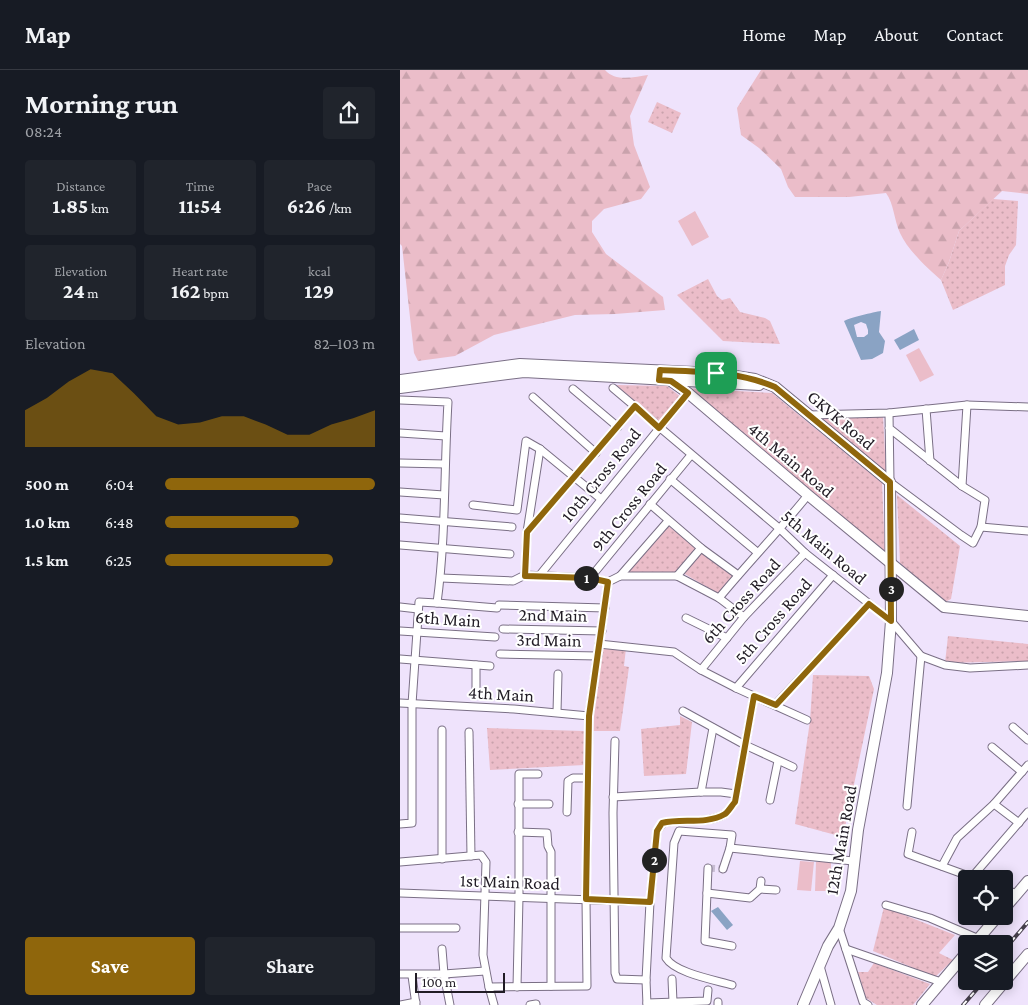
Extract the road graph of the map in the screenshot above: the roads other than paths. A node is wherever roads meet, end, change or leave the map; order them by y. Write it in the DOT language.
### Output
graph roads {
  1 [pos="660,375"];
  2 [pos="445,377"];
  3 [pos="400,380"];
  4 [pos="671,381"];
  5 [pos="775,387"];
  6 [pos="400,388"];
  7 [pos="614,388"];
  8 [pos="573,389"];
  9 [pos="688,393"];
  10 [pos="533,397"];
  11 [pos="400,400"];
  12 [pos="635,406"];
  13 [pos="967,406"];
  14 [pos="1028,407"];
  15 [pos="926,409"];
  16 [pos="889,413"];
  17 [pos="809,415"];
  18 [pos="618,427"];
  19 [pos="659,428"];
  20 [pos="889,428"];
  21 [pos="400,433"];
  22 [pos="446,436"];
  23 [pos="540,449"];
  24 [pos="596,453"];
  25 [pos="691,455"];
  26 [pos="930,461"];
  27 [pos="400,463"];
  28 [pos="445,464"];
  29 [pos="575,476"];
  30 [pos="670,479"];
  31 [pos="890,482"];
  32 [pos="962,486"];
  33 [pos="400,492"];
  34 [pos="808,495"];
  35 [pos="444,496"];
  36 [pos="601,499"];
  37 [pos="473,504"];
  38 [pos="650,504"];
  39 [pos="400,518"];
  40 [pos="668,521"];
  41 [pos="443,522"];
  42 [pos="512,527"];
  43 [pos="980,527"];
  44 [pos="780,529"];
  45 [pos="1028,531"];
  46 [pos="527,532"];
  47 [pos="400,545"];
  48 [pos="701,548"];
  49 [pos="443,550"];
  50 [pos="757,552"];
  51 [pos="805,553"];
  52 [pos="510,554"];
  53 [pos="892,563"];
  54 [pos="738,574"];
  55 [pos="833,575"];
  56 [pos="525,576"];
  57 [pos="539,576"];
  58 [pos="620,576"];
  59 [pos="677,576"];
  60 [pos="441,578"];
  61 [pos="590,578"];
  62 [pos="608,582"];
  63 [pos="719,598"];
  64 [pos="437,603"];
  65 [pos="869,604"];
  66 [pos="400,608"];
  67 [pos="605,608"];
  68 [pos="418,609"];
  69 [pos="1028,616"];
  70 [pos="744,617"];
  71 [pos="686,618"];
  72 [pos="891,621"];
  73 [pos="503,629"];
  74 [pos="400,631"];
  75 [pos="602,631"];
  76 [pos="417,632"];
  77 [pos="495,637"];
  78 [pos="727,638"];
  79 [pos="599,644"];
  80 [pos="500,654"];
  81 [pos="598,656"];
  82 [pos="921,656"];
  83 [pos="400,659"];
  84 [pos="414,660"];
  85 [pos="476,665"];
  86 [pos="1028,665"];
  87 [pos="490,666"];
  88 [pos="701,670"];
  89 [pos="558,674"];
  90 [pos="736,688"];
  91 [pos="476,690"];
  92 [pos="754,696"];
  93 [pos="400,703"];
  94 [pos="412,704"];
  95 [pos="776,705"];
  96 [pos="557,712"];
  97 [pos="683,712"];
  98 [pos="589,716"];
  99 [pos="807,720"];
  100 [pos="1013,727"];
  101 [pos="713,728"];
  102 [pos="442,730"];
  103 [pos="469,732"];
  104 [pos="1028,740"];
  105 [pos="616,741"];
  106 [pos="745,745"];
  107 [pos="992,747"];
  108 [pos="778,760"];
  109 [pos="1028,765"];
  110 [pos="793,767"];
  111 [pos="1022,772"];
  112 [pos="538,774"];
  113 [pos="588,778"];
  114 [pos="701,792"];
  115 [pos="736,794"];
  116 [pos="613,797"];
  117 [pos="770,800"];
  118 [pos="518,804"];
  119 [pos="549,804"];
  120 [pos="994,804"];
  121 [pos="907,806"];
  122 [pos="567,812"];
  123 [pos="1028,812"];
  124 [pos="1019,823"];
  125 [pos="400,824"];
  126 [pos="518,832"];
  127 [pos="912,832"];
  128 [pos="730,848"];
  129 [pos="471,856"];
  130 [pos="442,859"];
  131 [pos="854,861"];
  132 [pos="400,862"];
  133 [pos="942,866"];
  134 [pos="708,868"];
  135 [pos="723,869"];
  136 [pos="981,870"];
  137 [pos="958,872"];
  138 [pos="1028,881"];
  139 [pos="776,890"];
  140 [pos="1013,892"];
  141 [pos="400,893"];
  142 [pos="707,893"];
  143 [pos="1017,894"];
  144 [pos="486,896"];
  145 [pos="519,897"];
  146 [pos="551,898"];
  147 [pos="586,899"];
  148 [pos="1013,899"];
  149 [pos="614,900"];
  150 [pos="650,902"];
  151 [pos="886,905"];
  152 [pos="990,925"];
  153 [pos="400,928"];
  154 [pos="456,928"];
  155 [pos="839,928"];
  156 [pos="965,935"];
  157 [pos="982,935"];
  158 [pos="732,946"];
  159 [pos="846,948"];
  160 [pos="442,949"];
  161 [pos="1028,954"];
  162 [pos="958,962"];
  163 [pos="820,966"];
  164 [pos="486,971"];
  165 [pos="400,974"];
  166 [pos="444,974"];
  167 [pos="412,976"];
  168 [pos="672,979"];
  169 [pos="646,980"];
  170 [pos="941,982"];
  171 [pos="732,985"];
  172 [pos="550,986"];
  173 [pos="488,987"];
  174 [pos="516,987"];
  175 [pos="708,990"];
  176 [pos="669,1003"];
  177 [pos="416,1004"];
  178 [pos="647,1004"];
  179 [pos="689,1004"];
  180 [pos="864,1004"];
  181 [pos="400,1005"];
  182 [pos="450,1005"];
  183 [pos="494,1005"];
  184 [pos="803,1005"];
  185 [pos="831,1005"];
  186 [pos="922,1005"];
  187 [pos="984,1005"];
  1 -- 2 [label="main road, GKVK Road"];
  1 -- 4 [label="main road, GKVK Road"];
  1 -- 5 [label="main road, GKVK Road"];
  2 -- 3 [label="main road, GKVK Road"];
  2 -- 6 [label="main road, GKVK Road"];
  4 -- 5 [label="main road, GKVK Road"];
  4 -- 9 [label="main road, 4th Main Road"];
  5 -- 17 [label="main road, GKVK Road"];
  7 -- 12 [label="street, 5th Main Road"];
  8 -- 18 [label="street"];
  9 -- 19 [label="street, 10th Cross Road"];
  9 -- 34 [label="main road, 4th Main Road"];
  10 -- 24 [label="street"];
  11 -- 22 [label="street"];
  12 -- 18 [label="street"];
  12 -- 19 [label="street, 5th Main Road"];
  13 -- 14 [label="street"];
  13 -- 15 [label="street"];
  13 -- 32 [label="street"];
  15 -- 16 [label="street"];
  15 -- 26 [label="street"];
  16 -- 17 [label="street"];
  16 -- 20 [label="street"];
  17 -- 31 [label="main road, GKVK Road"];
  18 -- 24 [label="street"];
  19 -- 25 [label="street, 5th Main Road"];
  19 -- 36 [label="street, 10th Cross Road"];
  20 -- 26 [label="street"];
  20 -- 31 [label="street"];
  21 -- 22 [label="street"];
  22 -- 28 [label="street"];
  23 -- 29 [label="street"];
  23 -- 37 [label="street"];
  23 -- 46 [label="street"];
  24 -- 29 [label="street"];
  25 -- 30 [label="street, 9th Cross Road"];
  25 -- 44 [label="street, 5th Main Road"];
  26 -- 32 [label="street"];
  27 -- 28 [label="street"];
  28 -- 35 [label="street"];
  29 -- 36 [label="street"];
  29 -- 46 [label="street"];
  30 -- 38 [label="street, 9th Cross Road"];
  30 -- 50 [label="street"];
  31 -- 43 [label="street"];
  31 -- 53 [label="main road"];
  32 -- 43 [label="street"];
  33 -- 35 [label="street"];
  34 -- 44 [label="street"];
  34 -- 53 [label="main road, 4th Main Road"];
  35 -- 41 [label="street"];
  36 -- 57 [label="street, 10th Cross Road"];
  38 -- 40 [label="street"];
  38 -- 61 [label="street, 9th Cross Road"];
  39 -- 41 [label="street"];
  40 -- 48 [label="street"];
  40 -- 58 [label="street"];
  41 -- 42 [label="street"];
  41 -- 49 [label="street"];
  43 -- 45 [label="street"];
  44 -- 50 [label="street"];
  44 -- 51 [label="street, 5th Main Road"];
  46 -- 56 [label="street"];
  47 -- 49 [label="street"];
  48 -- 54 [label="street"];
  48 -- 59 [label="street"];
  49 -- 52 [label="street"];
  49 -- 60 [label="street"];
  50 -- 54 [label="street"];
  51 -- 55 [label="street, 5th Main Road"];
  51 -- 70 [label="street, 6th Cross Road"];
  53 -- 69 [label="main road"];
  53 -- 72 [label="main road, 12th Main Road"];
  54 -- 63 [label="street"];
  55 -- 65 [label="street, 5th Main Road"];
  55 -- 90 [label="street, 5th Cross Road"];
  56 -- 57 [label="street"];
  56 -- 60 [label="street"];
  57 -- 61 [label="street"];
  58 -- 59 [label="street"];
  58 -- 62 [label="street"];
  59 -- 63 [label="street"];
  60 -- 64 [label="street"];
  61 -- 62 [label="street"];
  62 -- 67 [label="street"];
  63 -- 70 [label="street"];
  64 -- 67 [label="street"];
  64 -- 68 [label="street"];
  65 -- 72 [label="street, 5th Main Road"];
  65 -- 95 [label="street"];
  66 -- 68 [label="street"];
  67 -- 75 [label="street"];
  68 -- 76 [label="street"];
  70 -- 78 [label="street, 6th Cross Road"];
  71 -- 78 [label="street"];
  72 -- 82 [label="street, 5th Main Road"];
  72 -- 131 [label="main road, 12th Main Road"];
  73 -- 75 [label="street, 2nd Main"];
  74 -- 76 [label="street, 6th Main"];
  75 -- 79 [label="street"];
  76 -- 77 [label="street, 6th Main"];
  76 -- 84 [label="street"];
  78 -- 88 [label="street, 6th Cross Road"];
  79 -- 81 [label="street"];
  79 -- 88 [label="street"];
  80 -- 81 [label="street, 3rd Main"];
  81 -- 98 [label="street"];
  82 -- 86 [label="street"];
  82 -- 121 [label="street"];
  83 -- 84 [label="street"];
  84 -- 85 [label="street"];
  84 -- 94 [label="street"];
  85 -- 87 [label="street"];
  85 -- 91 [label="street"];
  88 -- 90 [label="street"];
  89 -- 96 [label="street"];
  90 -- 92 [label="street"];
  92 -- 95 [label="street"];
  92 -- 106 [label="street"];
  93 -- 94 [label="street"];
  94 -- 96 [label="street, 4th Main"];
  94 -- 125 [label="street"];
  95 -- 99 [label="street"];
  96 -- 98 [label="street, 4th Main"];
  97 -- 101 [label="street"];
  98 -- 113 [label="street"];
  100 -- 104 [label="street"];
  101 -- 106 [label="street"];
  101 -- 114 [label="street"];
  102 -- 130 [label="street"];
  103 -- 129 [label="street"];
  105 -- 116 [label="street"];
  106 -- 108 [label="street"];
  106 -- 115 [label="street"];
  107 -- 111 [label="street"];
  108 -- 110 [label="street"];
  108 -- 117 [label="street"];
  109 -- 111 [label="street"];
  111 -- 120 [label="street"];
  112 -- 118 [label="street"];
  113 -- 122 [label="street"];
  113 -- 147 [label="street"];
  114 -- 115 [label="street"];
  114 -- 116 [label="street"];
  115 -- 150 [label="street"];
  116 -- 149 [label="street"];
  118 -- 119 [label="street"];
  118 -- 126 [label="street"];
  120 -- 124 [label="street"];
  120 -- 133 [label="street"];
  123 -- 124 [label="street"];
  124 -- 136 [label="street"];
  126 -- 145 [label="street"];
  126 -- 146 [label="street"];
  127 -- 133 [label="street"];
  128 -- 131 [label="street"];
  128 -- 135 [label="street"];
  128 -- 171 [label="street"];
  129 -- 130 [label="street"];
  129 -- 144 [label="street"];
  130 -- 132 [label="street"];
  131 -- 155 [label="main road, 12th Main Road"];
  133 -- 137 [label="street"];
  134 -- 142 [label="street"];
  138 -- 143 [label="main road"];
  139 -- 142 [label="street"];
  140 -- 143 [label="street"];
  141 -- 144 [label="street, 1st Main Road"];
  142 -- 158 [label="street"];
  143 -- 148 [label="main road"];
  144 -- 145 [label="street, 1st Main Road"];
  144 -- 164 [label="street"];
  145 -- 146 [label="street, 1st Main Road"];
  145 -- 174 [label="street"];
  146 -- 147 [label="street, 1st Main Road"];
  146 -- 172 [label="street"];
  147 -- 149 [label="street, 1st Main Road"];
  147 -- 172 [label="street"];
  149 -- 150 [label="street, 1st Main Road"];
  149 -- 169 [label="street"];
  150 -- 169 [label="street"];
  151 -- 156 [label="street"];
  152 -- 157 [label="main road"];
  153 -- 154 [label="street"];
  155 -- 159 [label="street"];
  155 -- 163 [label="main road, 12th Main Road"];
  159 -- 170 [label="street"];
  159 -- 180 [label="street"];
  160 -- 166 [label="street"];
  161 -- 187 [label="main road"];
  162 -- 170 [label="main road"];
  163 -- 184 [label="main road, 12th Main Road"];
  163 -- 185 [label="street"];
  164 -- 166 [label="street"];
  164 -- 173 [label="street"];
  165 -- 167 [label="street"];
  166 -- 167 [label="street"];
  166 -- 182 [label="street"];
  167 -- 177 [label="street"];
  168 -- 176 [label="street"];
  169 -- 178 [label="street"];
  170 -- 186 [label="main road"];
  172 -- 174 [label="street"];
  173 -- 174 [label="street"];
  173 -- 183 [label="street"];
  175 -- 179 [label="street"];
  176 -- 178 [label="street"];
  176 -- 179 [label="street"];
  177 -- 181 [label="street"];
}
